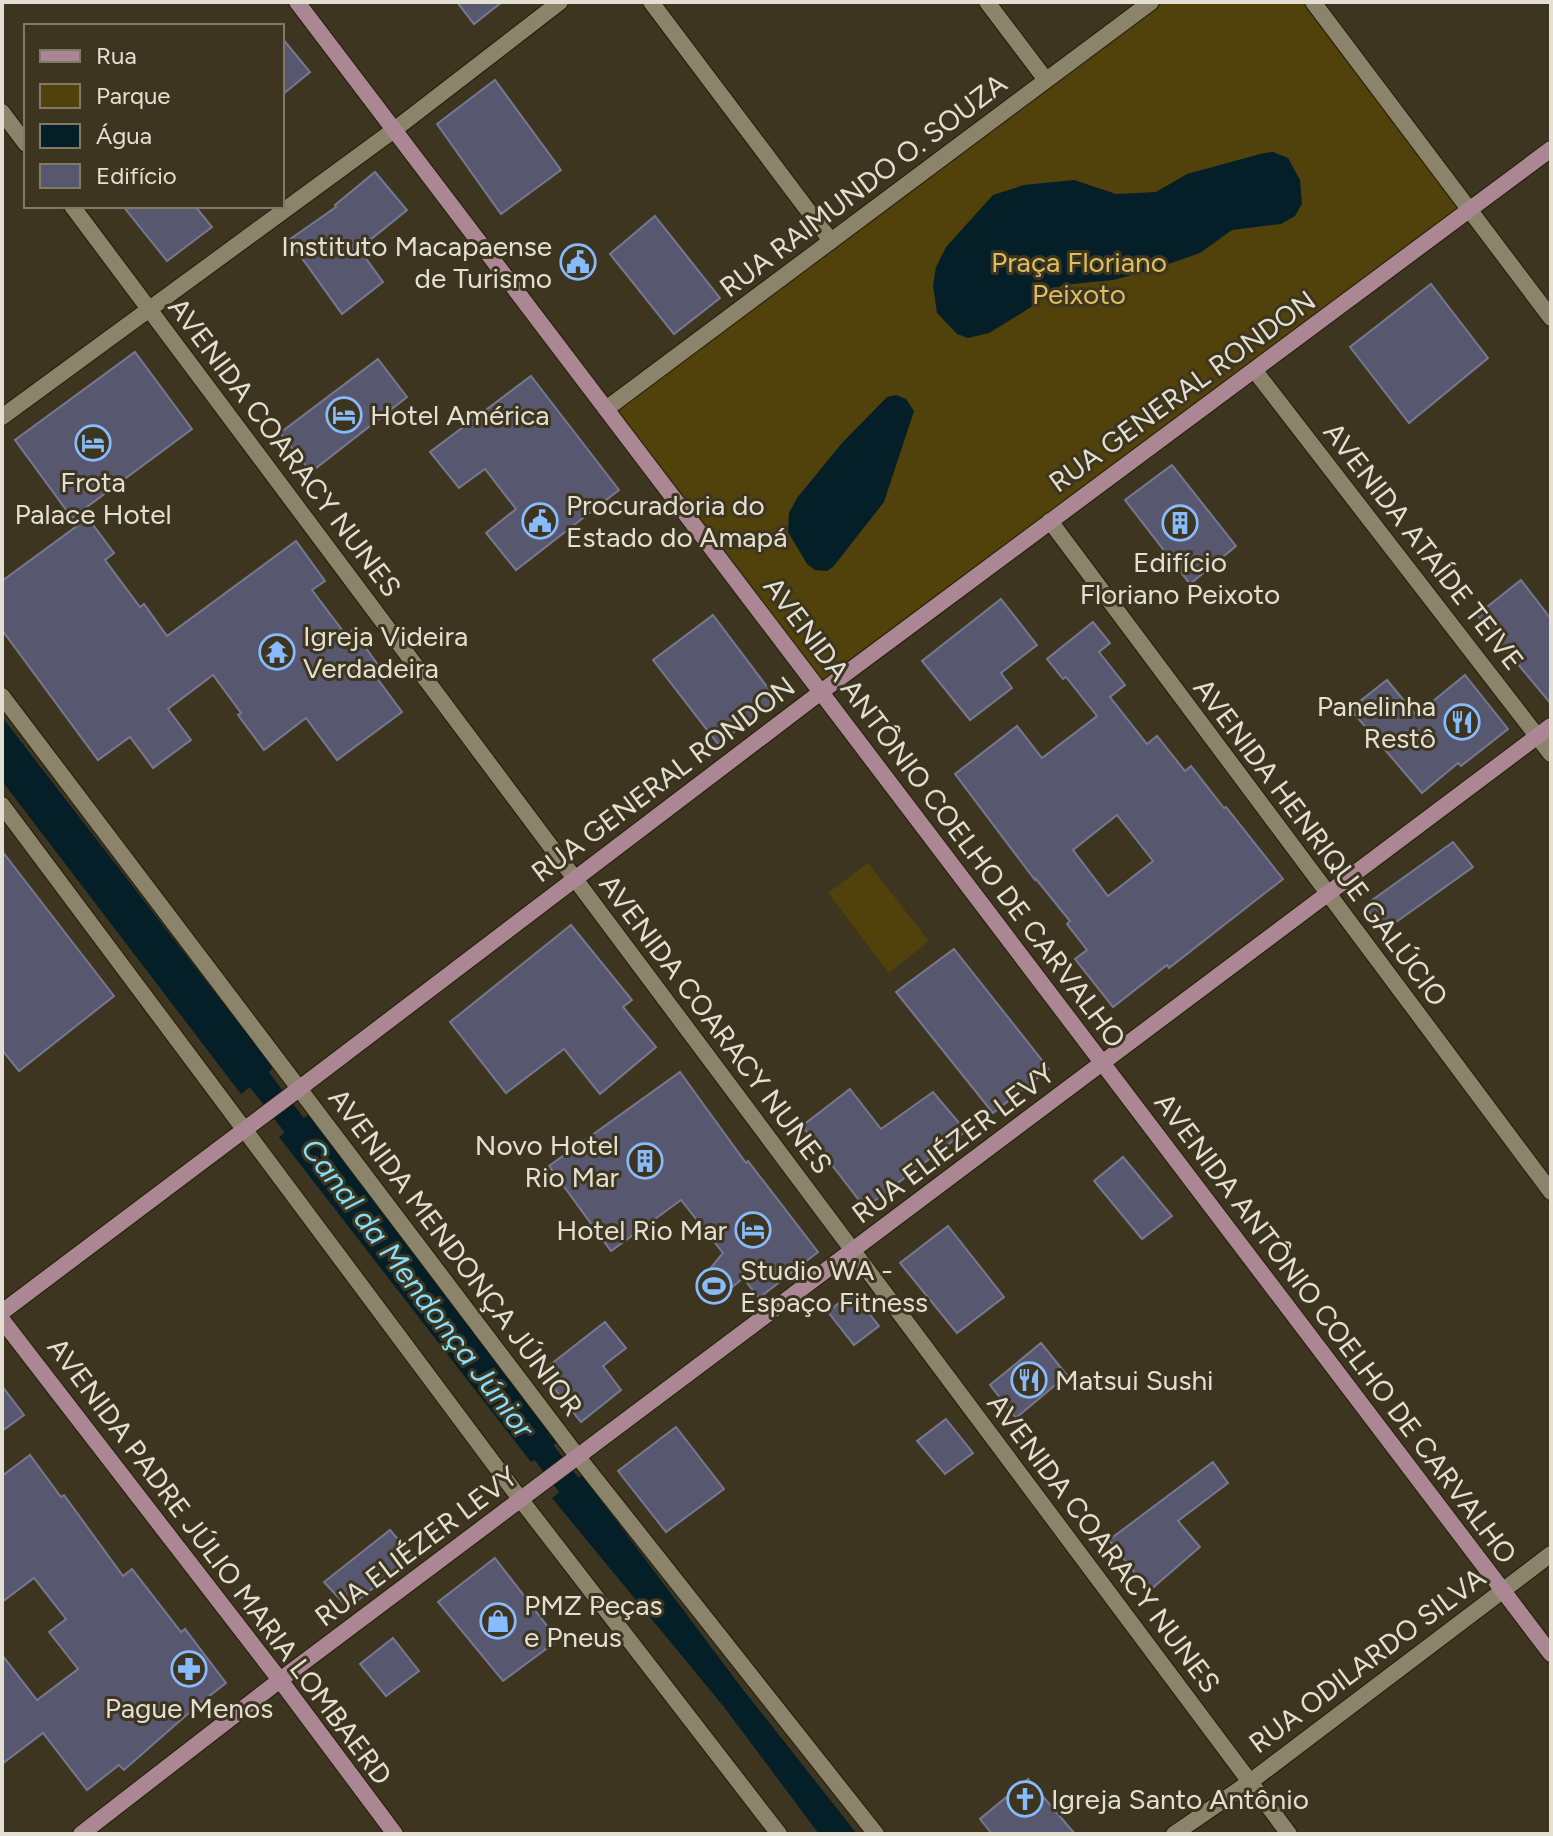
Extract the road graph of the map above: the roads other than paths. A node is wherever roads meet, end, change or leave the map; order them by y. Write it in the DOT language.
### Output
graph roads {
  1 [pos="297,2"];
  2 [pos="560,2"];
  3 [pos="651,2"];
  4 [pos="987,2"];
  5 [pos="1151,2"];
  6 [pos="1313,2"];
  7 [pos="1046,80"];
  8 [pos="2,112"];
  9 [pos="394,130"];
  10 [pos="24,141"];
  11 [pos="1551,149"];
  12 [pos="73,208"];
  13 [pos="1470,210"];
  14 [pos="831,241"];
  15 [pos="149,309"];
  16 [pos="1551,318"];
  17 [pos="1255,371"];
  18 [pos="606,409"];
  19 [pos="2,417"];
  20 [pos="1050,521"];
  21 [pos="821,692"];
  22 [pos="2,696"];
  23 [pos="1544,731"];
  24 [pos="1551,754"];
  25 [pos="2,805"];
  26 [pos="575,878"];
  27 [pos="1327,894"];
  28 [pos="1103,1063"];
  29 [pos="296,1092"];
  30 [pos="252,1124"];
  31 [pos="1551,1192"];
  32 [pos="853,1251"];
  33 [pos="2,1312"];
  34 [pos="2,1320"];
  35 [pos="574,1460"];
  36 [pos="521,1500"];
  37 [pos="1551,1554"];
  38 [pos="1503,1591"];
  39 [pos="1551,1654"];
  40 [pos="280,1680"];
  41 [pos="1250,1782"];
  42 [pos="81,1834"];
  43 [pos="395,1834"];
  44 [pos="779,1834"];
  45 [pos="876,1834"];
  46 [pos="1174,1834"];
  47 [pos="1289,1834"];
  1 -- 9 [label="street, AVENIDA ANTÔNIO COELHO DE CARVALHO"];
  2 -- 9 [label="street"];
  3 -- 14 [label="street"];
  4 -- 7 [label="street"];
  5 -- 7 [label="street, RUA RAIMUNDO O. SOUZA"];
  6 -- 13 [label="street"];
  7 -- 14 [label="street, RUA RAIMUNDO O. SOUZA"];
  8 -- 10 [label="street"];
  9 -- 15 [label="street"];
  9 -- 18 [label="street, AVENIDA ANTÔNIO COELHO DE CARVALHO"];
  11 -- 13 [label="street, RUA GENERAL RONDON"];
  12 -- 15 [label="street, AVENIDA COARACY NUNES"];
  13 -- 16 [label="street"];
  13 -- 17 [label="street, RUA GENERAL RONDON"];
  14 -- 18 [label="street, RUA RAIMUNDO O. SOUZA"];
  15 -- 19 [label="street"];
  15 -- 26 [label="street, AVENIDA COARACY NUNES"];
  17 -- 20 [label="street, RUA GENERAL RONDON"];
  17 -- 23 [label="street, AVENIDA ATAÍDE TEIVE"];
  18 -- 21 [label="street, AVENIDA ANTÔNIO COELHO DE CARVALHO"];
  20 -- 21 [label="street, RUA GENERAL RONDON"];
  20 -- 27 [label="street, AVENIDA HENRIQUE GALÚCIO"];
  21 -- 26 [label="street, RUA GENERAL RONDON"];
  21 -- 28 [label="street, AVENIDA ANTÔNIO COELHO DE CARVALHO"];
  22 -- 29 [label="street, AVENIDA MENDONÇA JÚNIOR"];
  23 -- 24 [label="street, AVENIDA ATAÍDE TEIVE"];
  23 -- 27 [label="street, RUA ELIÉZER LEVY"];
  25 -- 30 [label="street"];
  26 -- 29 [label="street, RUA GENERAL RONDON"];
  26 -- 32 [label="street, AVENIDA COARACY NUNES"];
  27 -- 28 [label="street, RUA ELIÉZER LEVY"];
  27 -- 31 [label="street, AVENIDA HENRIQUE GALÚCIO"];
  28 -- 32 [label="street, RUA ELIÉZER LEVY"];
  28 -- 38 [label="street, AVENIDA ANTÔNIO COELHO DE CARVALHO"];
  29 -- 30 [label="street, RUA GENERAL RONDON"];
  29 -- 35 [label="street, AVENIDA MENDONÇA JÚNIOR"];
  30 -- 33 [label="street, RUA GENERAL RONDON"];
  30 -- 36 [label="street"];
  32 -- 35 [label="street, RUA ELIÉZER LEVY"];
  32 -- 41 [label="street, AVENIDA COARACY NUNES"];
  34 -- 40 [label="street, AVENIDA PADRE JÚLIO MARIA LOMBAERD"];
  35 -- 36 [label="street, RUA ELIÉZER LEVY"];
  35 -- 45 [label="street, AVENIDA MENDONÇA JÚNIOR"];
  36 -- 40 [label="street, RUA ELIÉZER LEVY"];
  36 -- 44 [label="street"];
  37 -- 38 [label="street, RUA ODILARDO SILVA"];
  38 -- 39 [label="street, AVENIDA ANTÔNIO COELHO DE CARVALHO"];
  38 -- 41 [label="street, RUA ODILARDO SILVA"];
  40 -- 42 [label="street, RUA ELIÉZER LEVY"];
  40 -- 43 [label="street, AVENIDA PADRE JÚLIO MARIA LOMBAERD"];
  41 -- 46 [label="street, RUA ODILARDO SILVA"];
  41 -- 47 [label="street, AVENIDA COARACY NUNES"];
}
